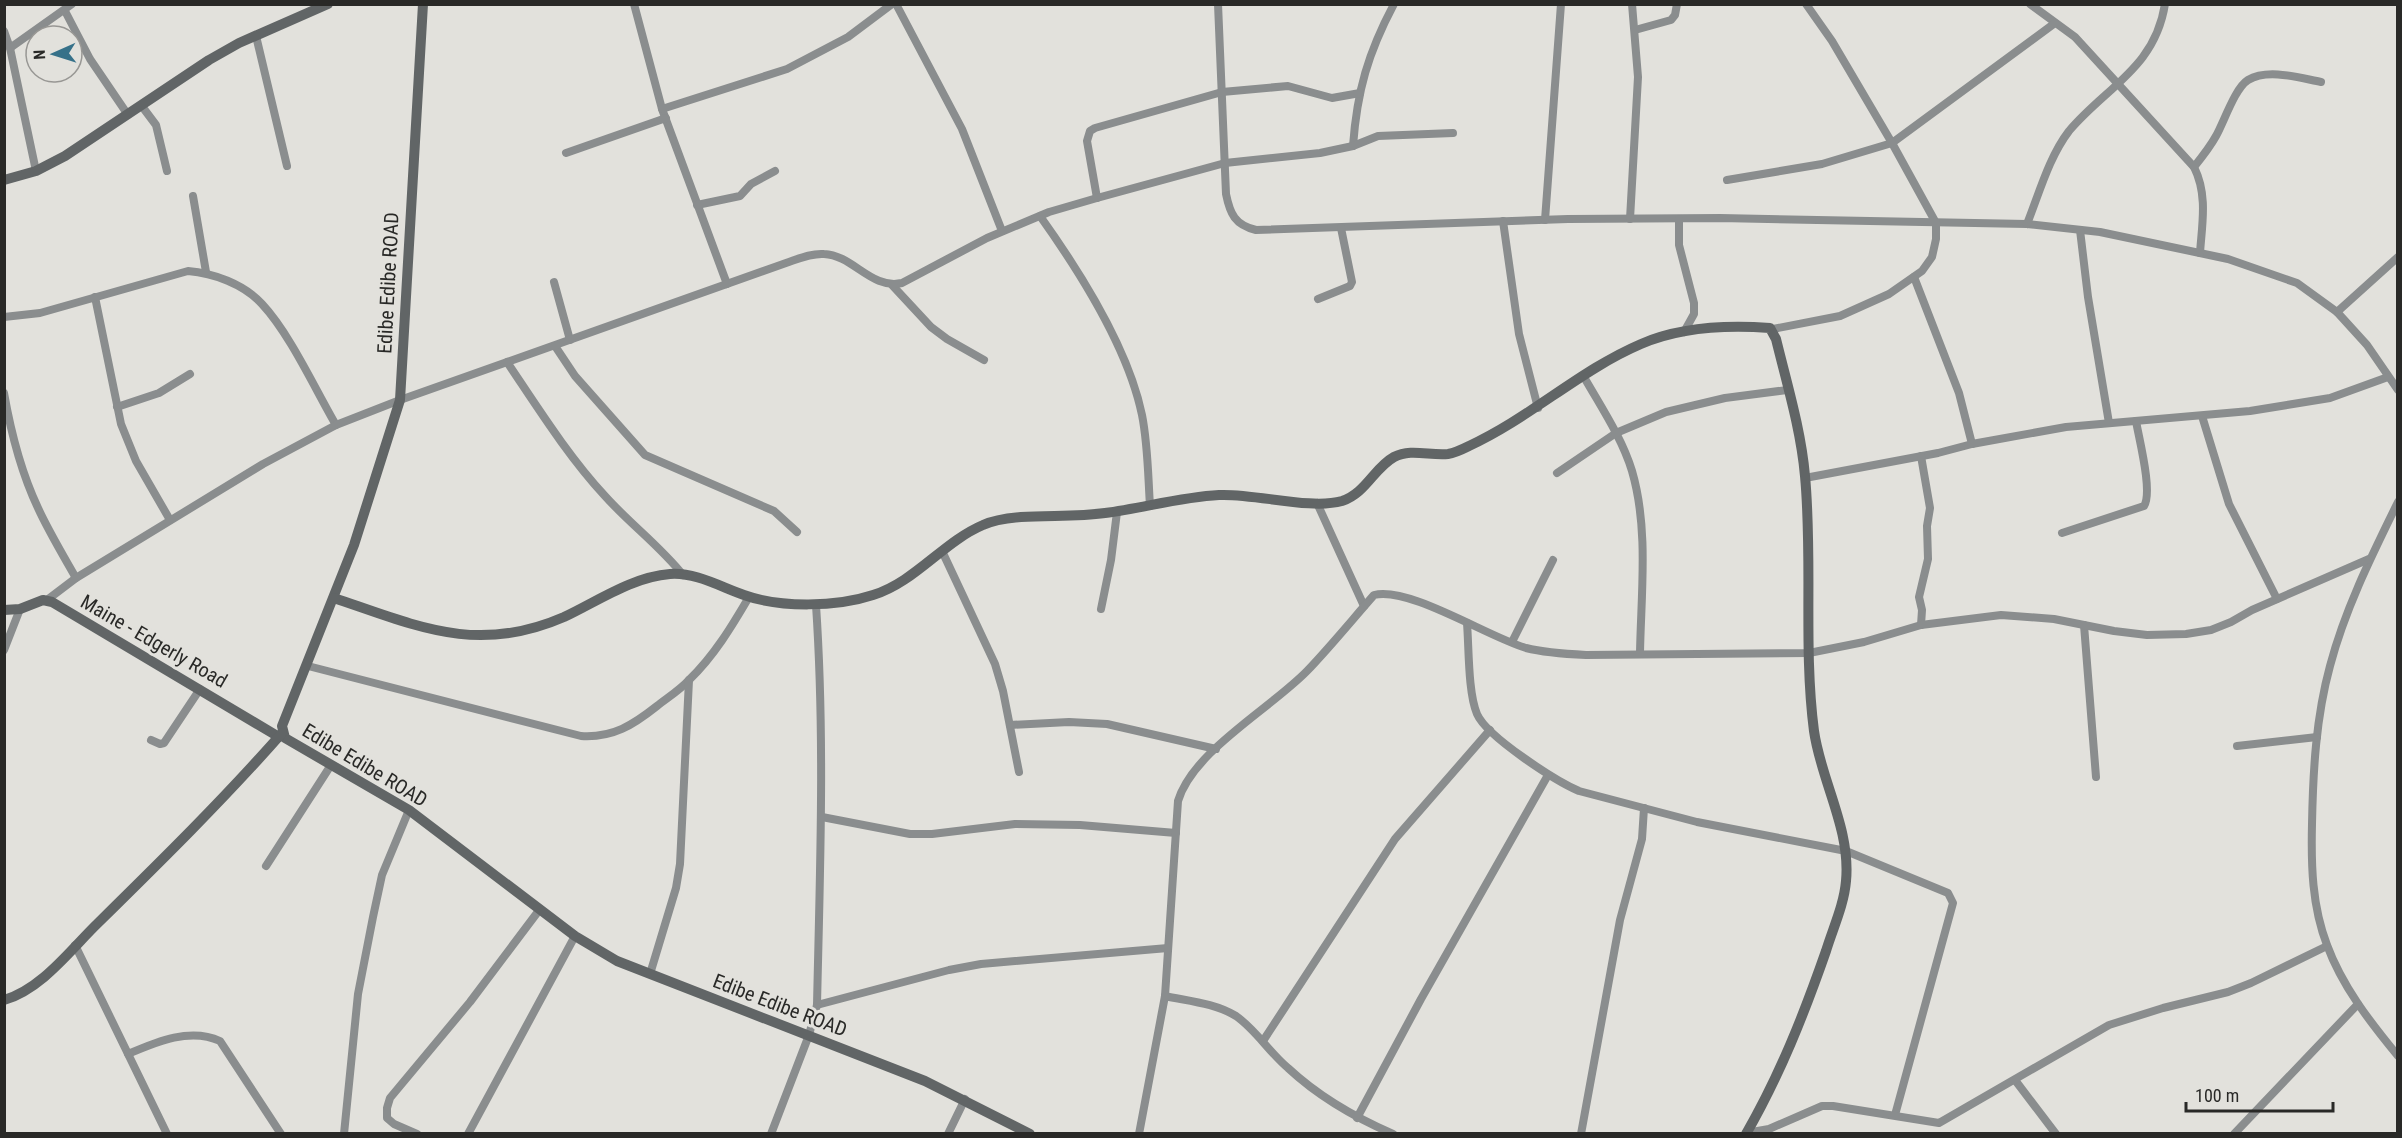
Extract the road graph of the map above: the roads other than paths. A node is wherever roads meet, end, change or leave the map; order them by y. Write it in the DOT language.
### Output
graph roads {
  1 [pos="72,4"];
  2 [pos="328,4"];
  3 [pos="423,4"];
  4 [pos="634,4"];
  5 [pos="894,4"];
  6 [pos="1218,4"];
  7 [pos="1394,4"];
  8 [pos="1562,4"];
  9 [pos="1632,4"];
  10 [pos="1677,4"];
  11 [pos="1806,4"];
  12 [pos="2030,4"];
  13 [pos="2165,4"];
  14 [pos="64,11"];
  15 [pos="2055,22"];
  16 [pos="1635,30"];
  17 [pos="4,31"];
  18 [pos="256,36"];
  19 [pos="10,48"];
  20 [pos="2321,82"];
  21 [pos="2119,84"];
  22 [pos="1222,92"];
  23 [pos="1360,93"];
  24 [pos="141,105"];
  25 [pos="662,109"];
  26 [pos="128,114"];
  27 [pos="666,118"];
  28 [pos="1453,133"];
  29 [pos="1892,143"];
  30 [pos="1353,146"];
  31 [pos="566,153"];
  32 [pos="1225,163"];
  33 [pos="287,166"];
  34 [pos="2194,167"];
  35 [pos="36,171"];
  36 [pos="167,171"];
  37 [pos="775,171"];
  38 [pos="4,180"];
  39 [pos="1727,180"];
  40 [pos="193,196"];
  41 [pos="1097,198"];
  42 [pos="697,205"];
  43 [pos="1040,216"];
  44 [pos="1630,219"];
  45 [pos="1678,219"];
  46 [pos="1545,220"];
  47 [pos="1503,221"];
  48 [pos="1936,223"];
  49 [pos="2027,224"];
  50 [pos="1341,228"];
  51 [pos="2080,230"];
  52 [pos="1002,231"];
  53 [pos="2200,253"];
  54 [pos="2397,257"];
  55 [pos="206,272"];
  56 [pos="1914,277"];
  57 [pos="554,282"];
  58 [pos="727,284"];
  59 [pos="892,285"];
  60 [pos="94,297"];
  61 [pos="1318,299"];
  62 [pos="2337,312"];
  63 [pos="4,317"];
  64 [pos="1773,330"];
  65 [pos="1684,332"];
  66 [pos="570,340"];
  67 [pos="555,346"];
  68 [pos="984,360"];
  69 [pos="507,362"];
  70 [pos="190,374"];
  71 [pos="1584,377"];
  72 [pos="2388,377"];
  73 [pos="1787,390"];
  74 [pos="2397,390"];
  75 [pos="4,393"];
  76 [pos="400,400"];
  77 [pos="117,407"];
  78 [pos="1538,408"];
  79 [pos="2202,416"];
  80 [pos="2136,421"];
  81 [pos="2109,423"];
  82 [pos="336,425"];
  83 [pos="1616,433"];
  84 [pos="1972,444"];
  85 [pos="1921,456"];
  86 [pos="1557,473"];
  87 [pos="1805,478"];
  88 [pos="1317,502"];
  89 [pos="2397,502"];
  90 [pos="1150,506"];
  91 [pos="1117,512"];
  92 [pos="170,520"];
  93 [pos="797,532"];
  94 [pos="2062,533"];
  95 [pos="942,551"];
  96 [pos="2369,559"];
  97 [pos="1553,560"];
  98 [pos="683,574"];
  99 [pos="76,578"];
  100 [pos="749,597"];
  101 [pos="334,598"];
  102 [pos="2277,599"];
  103 [pos="47,600"];
  104 [pos="816,604"];
  105 [pos="1364,606"];
  106 [pos="20,609"];
  107 [pos="1101,609"];
  108 [pos="4,610"];
  109 [pos="1467,623"];
  110 [pos="1921,625"];
  111 [pos="2084,625"];
  112 [pos="1512,642"];
  113 [pos="4,650"];
  114 [pos="1640,653"];
  115 [pos="1809,653"];
  116 [pos="308,666"];
  117 [pos="689,680"];
  118 [pos="200,689"];
  119 [pos="1010,725"];
  120 [pos="1490,730"];
  121 [pos="281,735"];
  122 [pos="2317,737"];
  123 [pos="151,740"];
  124 [pos="2237,746"];
  125 [pos="1216,749"];
  126 [pos="331,765"];
  127 [pos="1019,772"];
  128 [pos="1548,775"];
  129 [pos="2096,777"];
  130 [pos="1644,808"];
  131 [pos="409,810"];
  132 [pos="822,817"];
  133 [pos="1176,832"];
  134 [pos="1846,851"];
  135 [pos="266,866"];
  136 [pos="540,909"];
  137 [pos="575,936"];
  138 [pos="75,945"];
  139 [pos="2327,946"];
  140 [pos="1168,948"];
  141 [pos="650,974"];
  142 [pos="1165,996"];
  143 [pos="4,1000"];
  144 [pos="2358,1004"];
  145 [pos="817,1005"];
  146 [pos="808,1035"];
  147 [pos="1263,1041"];
  148 [pos="128,1054"];
  149 [pos="2397,1056"];
  150 [pos="2015,1080"];
  151 [pos="965,1099"];
  152 [pos="1895,1114"];
  153 [pos="1358,1118"];
  154 [pos="1939,1123"];
  155 [pos="1746,1133"];
  156 [pos="167,1134"];
  157 [pos="281,1134"];
  158 [pos="344,1134"];
  159 [pos="417,1134"];
  160 [pos="468,1134"];
  161 [pos="771,1134"];
  162 [pos="948,1134"];
  163 [pos="1030,1134"];
  164 [pos="1139,1134"];
  165 [pos="1393,1134"];
  166 [pos="1581,1134"];
  167 [pos="1944,1134"];
  168 [pos="2056,1134"];
  169 [pos="2234,1134"];
  1 -- 14 [label="street"];
  2 -- 18 [label="street"];
  3 -- 76 [label="street, Edibe Edibe ROAD"];
  4 -- 25 [label="street"];
  5 -- 25 [label="street"];
  5 -- 52 [label="street"];
  6 -- 22 [label="street"];
  7 -- 23 [label="street"];
  8 -- 46 [label="street"];
  9 -- 16 [label="street"];
  10 -- 16 [label="street"];
  11 -- 29 [label="street"];
  12 -- 15 [label="street"];
  13 -- 21 [label="street"];
  14 -- 19 [label="street"];
  14 -- 26 [label="street"];
  15 -- 21 [label="street"];
  15 -- 29 [label="street"];
  16 -- 44 [label="street"];
  17 -- 19 [label="street"];
  18 -- 24 [label="street"];
  18 -- 33 [label="street"];
  19 -- 35 [label="street"];
  20 -- 34 [label="street"];
  21 -- 34 [label="street"];
  21 -- 49 [label="street"];
  22 -- 23 [label="street"];
  22 -- 32 [label="street"];
  22 -- 41 [label="street"];
  23 -- 30 [label="street"];
  24 -- 26 [label="street"];
  24 -- 36 [label="street"];
  25 -- 27 [label="street"];
  26 -- 35 [label="street"];
  27 -- 31 [label="street"];
  27 -- 42 [label="street"];
  28 -- 30 [label="street"];
  29 -- 39 [label="street"];
  29 -- 48 [label="street"];
  30 -- 32 [label="street"];
  32 -- 41 [label="street"];
  32 -- 50 [label="street"];
  34 -- 53 [label="street"];
  35 -- 38 [label="street"];
  37 -- 42 [label="street"];
  40 -- 55 [label="street"];
  41 -- 43 [label="street"];
  42 -- 58 [label="street"];
  43 -- 52 [label="street"];
  43 -- 90 [label="street"];
  44 -- 45 [label="street"];
  44 -- 46 [label="street"];
  45 -- 48 [label="street"];
  45 -- 65 [label="street"];
  46 -- 47 [label="street"];
  47 -- 50 [label="street"];
  47 -- 78 [label="street"];
  48 -- 49 [label="street"];
  48 -- 56 [label="street"];
  49 -- 51 [label="street"];
  50 -- 61 [label="street"];
  51 -- 53 [label="street"];
  51 -- 81 [label="street"];
  52 -- 59 [label="street"];
  53 -- 62 [label="street"];
  54 -- 62 [label="street"];
  55 -- 60 [label="street"];
  55 -- 82 [label="street"];
  56 -- 64 [label="street"];
  56 -- 84 [label="street"];
  57 -- 66 [label="street"];
  58 -- 59 [label="street"];
  58 -- 66 [label="street"];
  59 -- 68 [label="street"];
  60 -- 63 [label="street"];
  60 -- 77 [label="street"];
  62 -- 72 [label="street"];
  64 -- 65 [label="street"];
  64 -- 73 [label="street"];
  65 -- 71 [label="street"];
  66 -- 67 [label="street"];
  67 -- 69 [label="street"];
  67 -- 93 [label="street"];
  69 -- 76 [label="street"];
  69 -- 98 [label="street"];
  70 -- 77 [label="street"];
  71 -- 78 [label="street"];
  71 -- 83 [label="street"];
  72 -- 74 [label="street"];
  72 -- 79 [label="street"];
  73 -- 83 [label="street"];
  73 -- 87 [label="street"];
  75 -- 99 [label="street"];
  76 -- 82 [label="street"];
  76 -- 101 [label="street, Edibe Edibe ROAD"];
  77 -- 92 [label="street"];
  78 -- 88 [label="street"];
  79 -- 80 [label="street"];
  79 -- 102 [label="street"];
  80 -- 81 [label="street"];
  80 -- 94 [label="street"];
  81 -- 84 [label="street"];
  82 -- 92 [label="street"];
  83 -- 86 [label="street"];
  83 -- 114 [label="street"];
  84 -- 85 [label="street"];
  85 -- 87 [label="street"];
  85 -- 110 [label="street"];
  87 -- 115 [label="street"];
  88 -- 90 [label="street"];
  88 -- 105 [label="street"];
  89 -- 96 [label="street"];
  90 -- 91 [label="street"];
  91 -- 95 [label="street"];
  91 -- 107 [label="street"];
  92 -- 99 [label="street"];
  95 -- 104 [label="street"];
  95 -- 119 [label="street"];
  96 -- 102 [label="street"];
  96 -- 122 [label="street"];
  97 -- 112 [label="street"];
  98 -- 100 [label="street"];
  98 -- 101 [label="street"];
  99 -- 103 [label="street"];
  100 -- 104 [label="street"];
  100 -- 117 [label="street"];
  101 -- 116 [label="street, Edibe Edibe ROAD"];
  102 -- 111 [label="street"];
  103 -- 106 [label="street"];
  103 -- 118 [label="street, Maine - Edgerly Road"];
  104 -- 132 [label="street"];
  105 -- 109 [label="street"];
  105 -- 125 [label="street"];
  106 -- 108 [label="street"];
  106 -- 113 [label="street"];
  109 -- 112 [label="street"];
  109 -- 120 [label="street"];
  110 -- 111 [label="street"];
  110 -- 115 [label="street"];
  111 -- 129 [label="street"];
  112 -- 114 [label="street"];
  114 -- 115 [label="street"];
  115 -- 134 [label="street"];
  116 -- 117 [label="street"];
  116 -- 121 [label="street, Edibe Edibe ROAD"];
  117 -- 141 [label="street"];
  118 -- 121 [label="street, Maine - Edgerly Road"];
  118 -- 123 [label="street"];
  119 -- 125 [label="street"];
  119 -- 127 [label="street"];
  120 -- 128 [label="street"];
  120 -- 147 [label="street"];
  121 -- 126 [label="street, Edibe Edibe ROAD"];
  121 -- 138 [label="street"];
  122 -- 124 [label="street"];
  122 -- 139 [label="street"];
  125 -- 133 [label="street"];
  126 -- 131 [label="street, Edibe Edibe ROAD"];
  126 -- 135 [label="street"];
  128 -- 130 [label="street"];
  128 -- 153 [label="street"];
  130 -- 134 [label="street"];
  130 -- 166 [label="street"];
  131 -- 136 [label="street, Edibe Edibe ROAD"];
  131 -- 158 [label="street"];
  132 -- 133 [label="street"];
  132 -- 145 [label="street"];
  133 -- 140 [label="street"];
  134 -- 152 [label="street"];
  134 -- 155 [label="street"];
  136 -- 137 [label="street, Edibe Edibe ROAD"];
  136 -- 159 [label="street"];
  137 -- 141 [label="street, Edibe Edibe ROAD"];
  137 -- 160 [label="street"];
  138 -- 143 [label="street"];
  138 -- 148 [label="street"];
  139 -- 144 [label="street"];
  139 -- 150 [label="street"];
  140 -- 142 [label="street"];
  140 -- 145 [label="street"];
  141 -- 146 [label="street, Edibe Edibe ROAD"];
  142 -- 147 [label="street"];
  142 -- 164 [label="street"];
  144 -- 149 [label="street"];
  144 -- 169 [label="street"];
  145 -- 146 [label="street"];
  146 -- 151 [label="street, Edibe Edibe ROAD"];
  146 -- 161 [label="street"];
  147 -- 153 [label="street"];
  148 -- 156 [label="street"];
  148 -- 157 [label="street"];
  150 -- 154 [label="street"];
  150 -- 168 [label="street"];
  151 -- 162 [label="street"];
  151 -- 163 [label="street, Edibe Edibe ROAD"];
  152 -- 154 [label="street"];
  152 -- 155 [label="street"];
  153 -- 165 [label="street"];
  154 -- 167 [label="street"];
}
